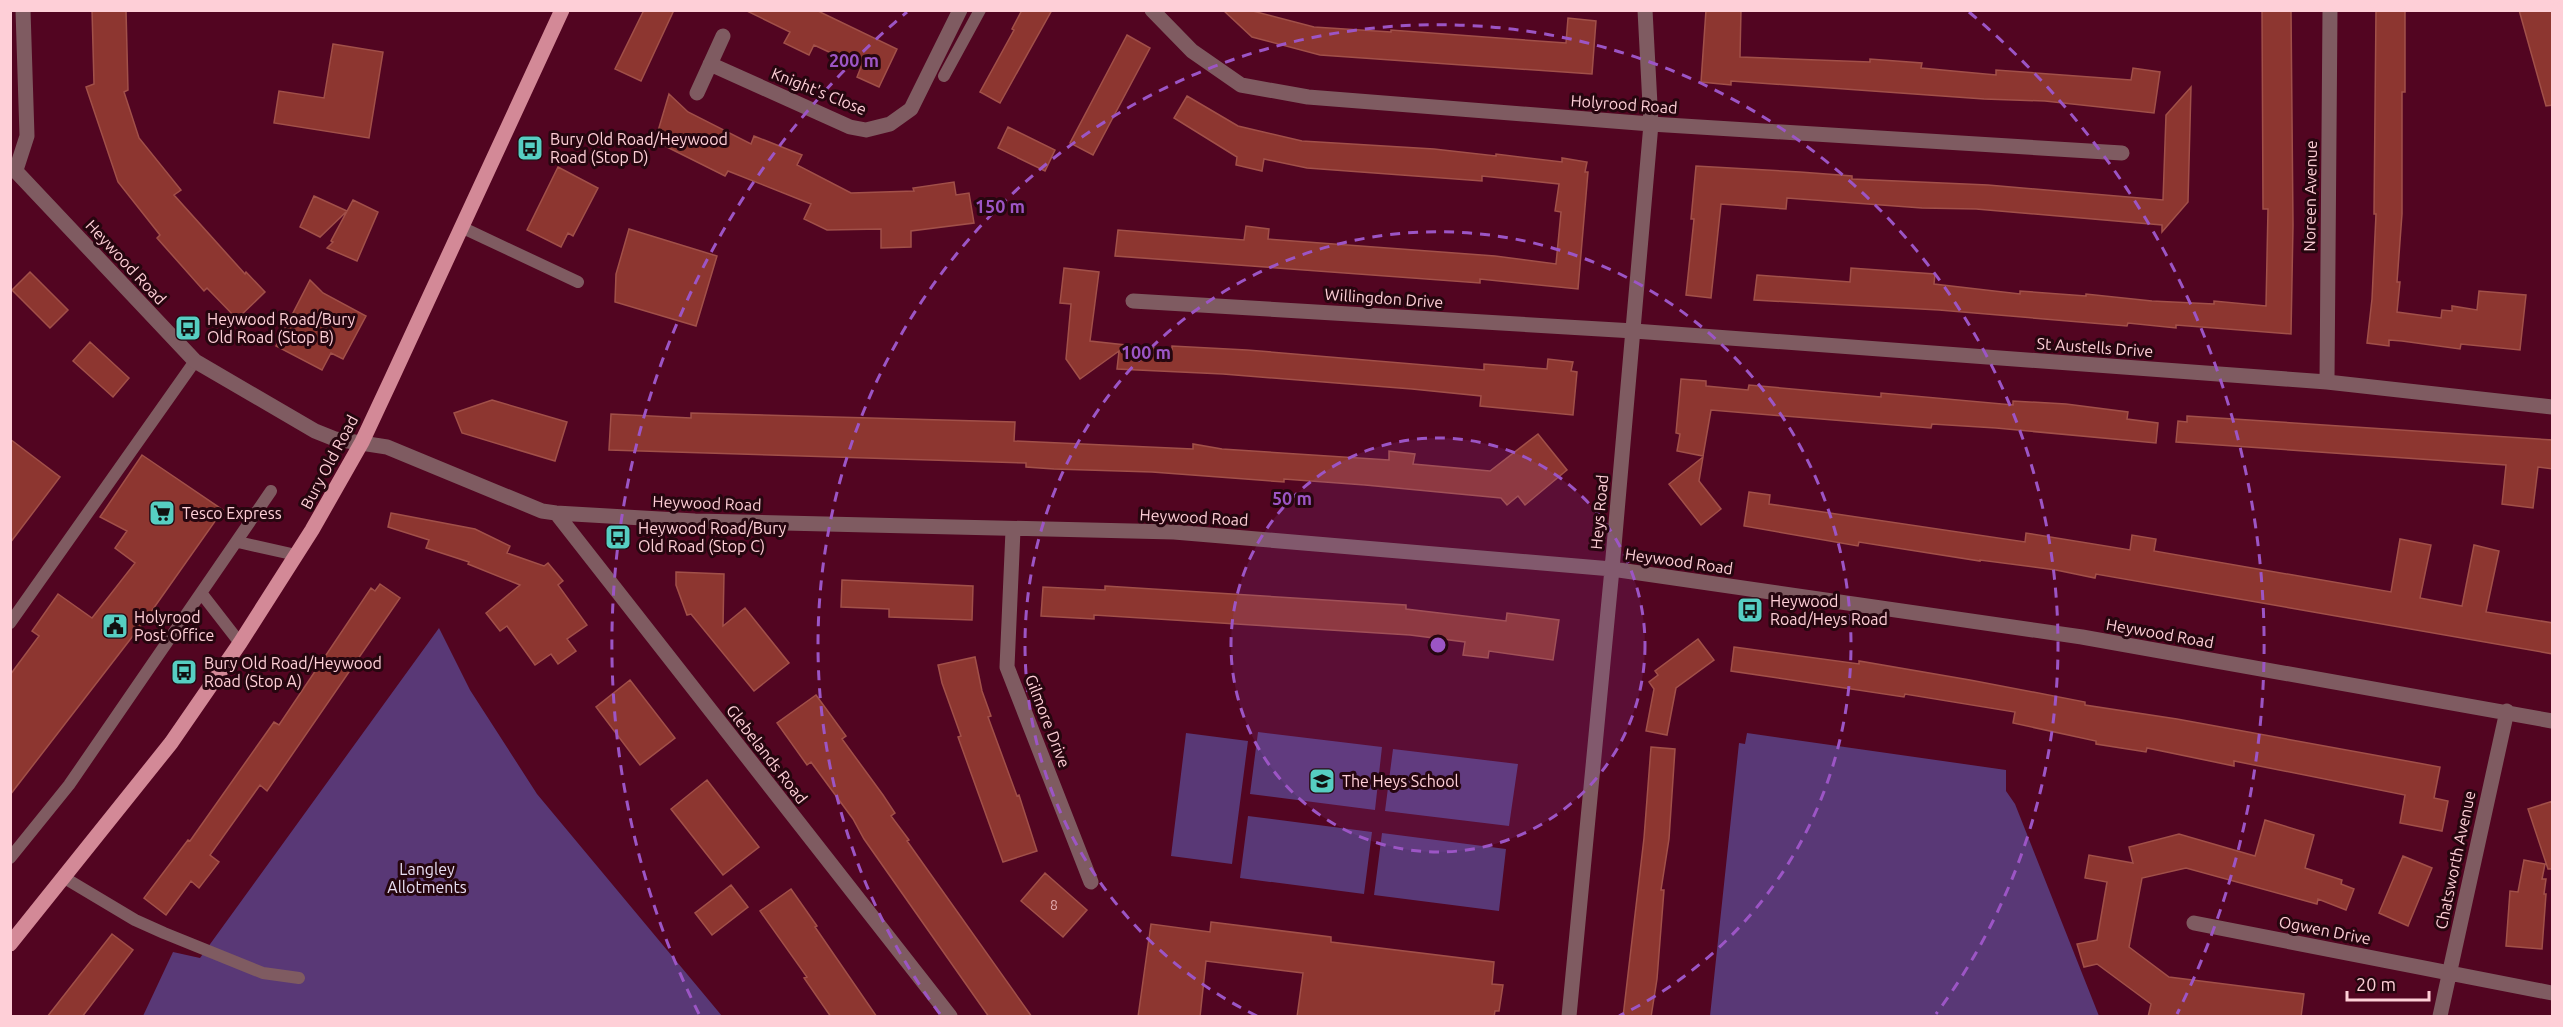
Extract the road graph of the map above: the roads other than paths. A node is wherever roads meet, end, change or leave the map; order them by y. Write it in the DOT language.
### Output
graph roads {
  1 [pos="23,10"];
  2 [pos="562,10"];
  3 [pos="960,10"];
  4 [pos="980,10"];
  5 [pos="1152,10"];
  6 [pos="1646,10"];
  7 [pos="2330,10"];
  8 [pos="723,36"];
  9 [pos="710,64"];
  10 [pos="944,76"];
  11 [pos="697,93"];
  12 [pos="1651,124"];
  13 [pos="2122,153"];
  14 [pos="13,167"];
  15 [pos="461,227"];
  16 [pos="578,282"];
  17 [pos="1133,300"];
  18 [pos="1634,331"];
  19 [pos="195,361"];
  20 [pos="2327,382"];
  21 [pos="2553,407"];
  22 [pos="362,442"];
  23 [pos="271,491"];
  24 [pos="556,513"];
  25 [pos="1013,530"];
  26 [pos="238,542"];
  27 [pos="296,555"];
  28 [pos="1612,569"];
  29 [pos="202,594"];
  30 [pos="10,623"];
  31 [pos="240,643"];
  32 [pos="2507,711"];
  33 [pos="2553,721"];
  34 [pos="10,858"];
  35 [pos="63,877"];
  36 [pos="1091,882"];
  37 [pos="2194,923"];
  38 [pos="10,944"];
  39 [pos="2449,973"];
  40 [pos="299,978"];
  41 [pos="2553,993"];
  42 [pos="950,1017"];
  43 [pos="1569,1017"];
  44 [pos="2440,1017"];
  1 -- 14 [label="street"];
  2 -- 15 [label="main road, Bury Old Road"];
  3 -- 9 [label="street, Knight's Close"];
  4 -- 10 [label="lane"];
  5 -- 12 [label="street, Holyrood Road"];
  6 -- 12 [label="street, Heys Road"];
  7 -- 20 [label="street, Noreen Avenue"];
  8 -- 9 [label="street"];
  9 -- 11 [label="street"];
  12 -- 13 [label="street, Holyrood Road"];
  12 -- 18 [label="street, Heys Road"];
  14 -- 19 [label="street, Heywood Road"];
  15 -- 16 [label="lane"];
  15 -- 22 [label="main road, Bury Old Road"];
  17 -- 18 [label="street, Willingdon Drive"];
  18 -- 20 [label="street, St Austells Drive"];
  18 -- 28 [label="street, Heys Road"];
  19 -- 22 [label="street, Heywood Road"];
  19 -- 30 [label="lane"];
  20 -- 21 [label="street, St Austells Drive"];
  22 -- 24 [label="street, Heywood Road"];
  22 -- 27 [label="main road, Bury Old Road"];
  23 -- 26 [label="lane"];
  24 -- 25 [label="street, Heywood Road"];
  24 -- 42 [label="street, Glebelands Road"];
  25 -- 28 [label="street, Heywood Road"];
  25 -- 36 [label="street, Gilmore Drive"];
  26 -- 27 [label="lane"];
  26 -- 29 [label="lane"];
  27 -- 31 [label="main road, Bury Old Road"];
  28 -- 32 [label="street, Heywood Road"];
  28 -- 43 [label="street, Heys Road"];
  29 -- 31 [label="lane"];
  29 -- 34 [label="lane"];
  31 -- 35 [label="main road, Bury Old Road"];
  32 -- 33 [label="street, Heywood Road"];
  32 -- 39 [label="street, Chatsworth Avenue"];
  35 -- 38 [label="main road, Bury Old Road"];
  35 -- 40 [label="lane"];
  37 -- 39 [label="street, Ogwen Drive"];
  39 -- 41 [label="street, Ogwen Drive"];
  39 -- 44 [label="street, Chatsworth Avenue"];
}
